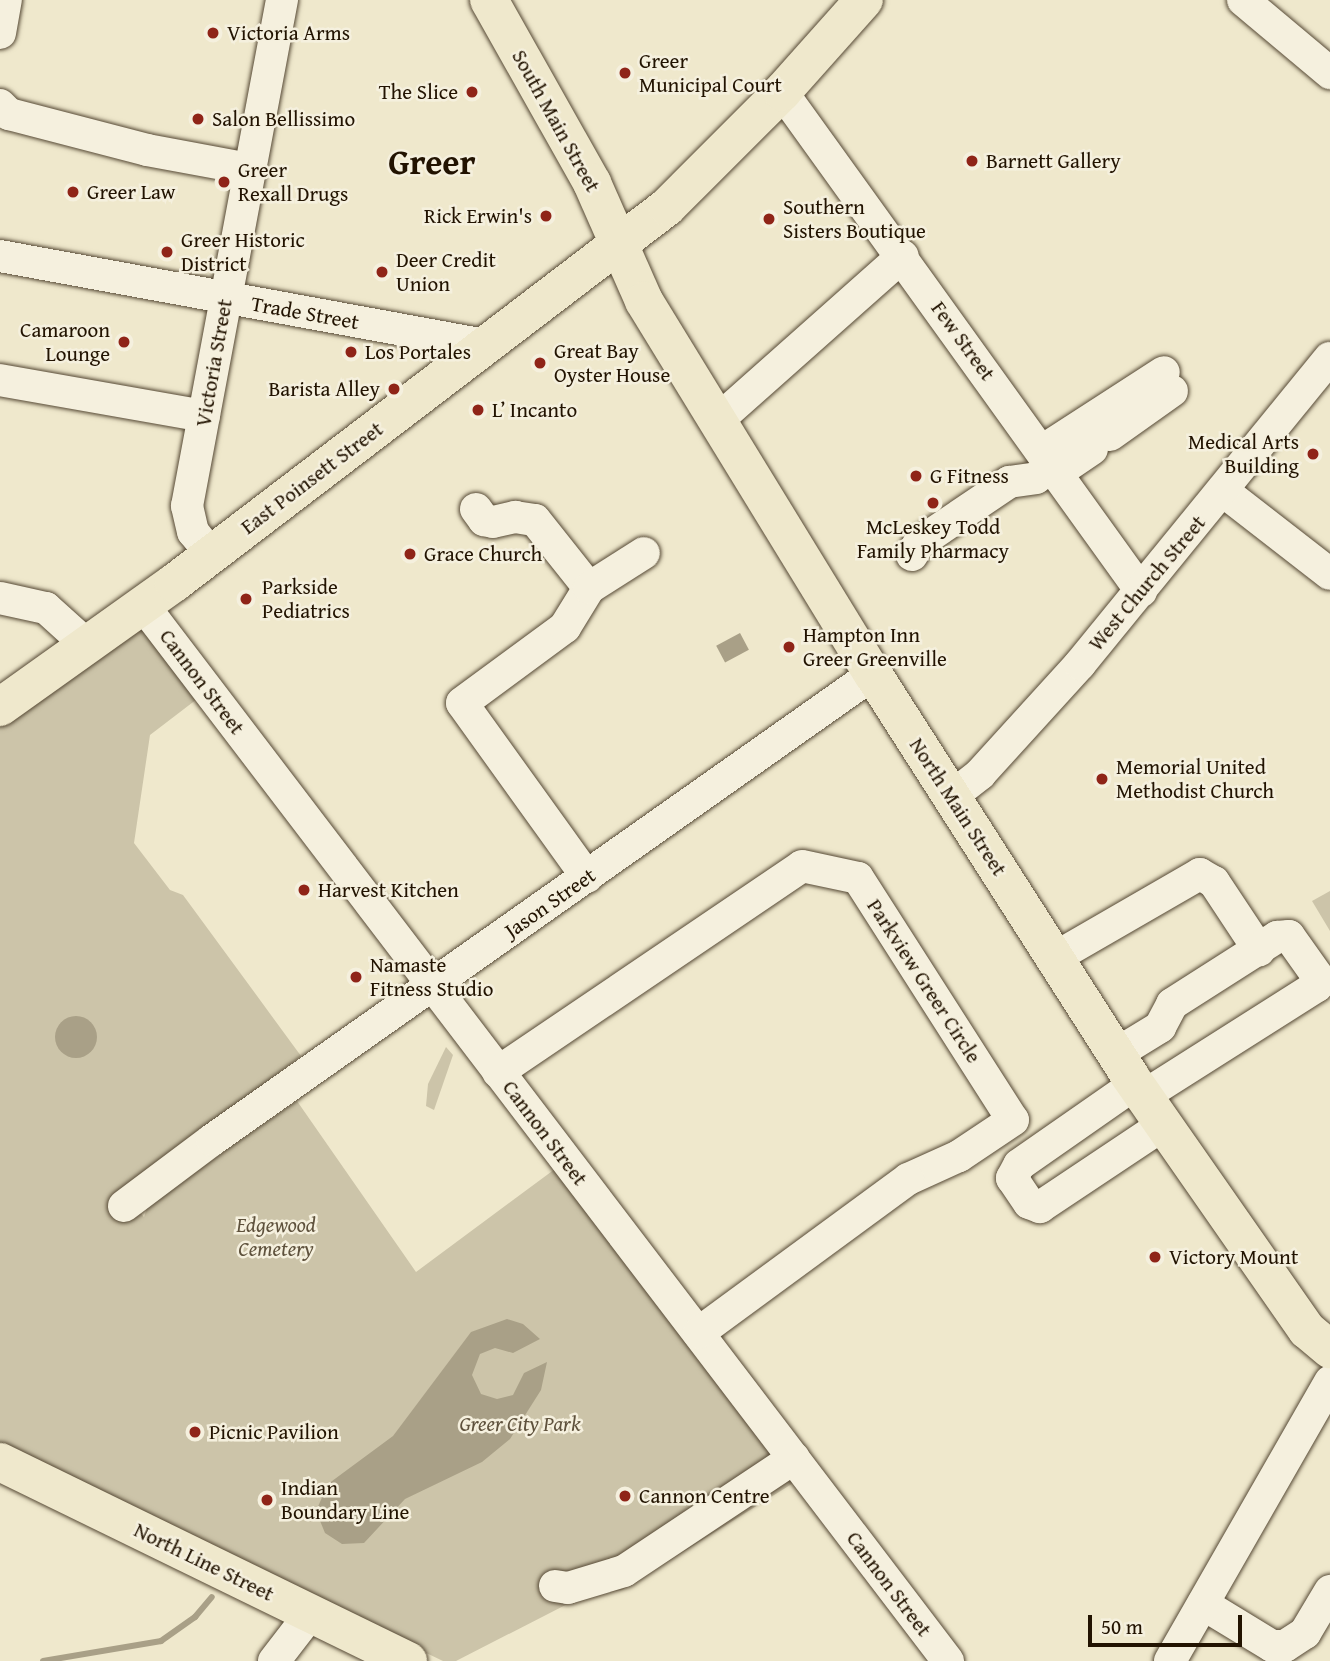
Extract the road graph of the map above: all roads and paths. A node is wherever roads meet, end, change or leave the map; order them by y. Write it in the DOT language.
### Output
graph roads {
  1 [pos="6,0"];
  2 [pos="282,0"];
  3 [pos="489,0"];
  4 [pos="864,0"];
  5 [pos="1243,0"];
  6 [pos="0,32"];
  7 [pos="1330,73"];
  8 [pos="782,92"];
  9 [pos="3,111"];
  10 [pos="250,169"];
  11 [pos="619,243"];
  12 [pos="0,256"];
  13 [pos="903,257"];
  14 [pos="225,299"];
  15 [pos="449,355"];
  16 [pos="1330,358"];
  17 [pos="0,380"];
  18 [pos="204,416"];
  19 [pos="718,420"];
  20 [pos="1051,463"];
  21 [pos="1223,491"];
  22 [pos="475,509"];
  23 [pos="644,553"];
  24 [pos="211,554"];
  25 [pos="912,555"];
  26 [pos="1330,574"];
  27 [pos="589,588"];
  28 [pos="1141,591"];
  29 [pos="0,597"];
  30 [pos="143,605"];
  31 [pos="87,645"];
  32 [pos="873,674"];
  33 [pos="0,707"];
  34 [pos="951,797"];
  35 [pos="587,877"];
  36 [pos="1259,950"];
  37 [pos="1056,957"];
  38 [pos="433,986"];
  39 [pos="1160,1027"];
  40 [pos="1186,1068"];
  41 [pos="498,1072"];
  42 [pos="1139,1090"];
  43 [pos="124,1206"];
  44 [pos="698,1333"];
  45 [pos="1330,1349"];
  46 [pos="1330,1382"];
  47 [pos="794,1458"];
  48 [pos="0,1462"];
  49 [pos="555,1586"];
  50 [pos="1330,1591"];
  51 [pos="1203,1604"];
  52 [pos="311,1613"];
  53 [pos="274,1661"];
  54 [pos="408,1661"];
  55 [pos="948,1661"];
  56 [pos="1170,1661"];
  1 -- 6 [label="street"];
  2 -- 10 [label="street, Victoria Street"];
  3 -- 11 [label="main road, South Main Street"];
  4 -- 8 [label="main road, East Poinsett Street"];
  5 -- 7 [label="street"];
  8 -- 11 [label="main road, East Poinsett Street"];
  8 -- 13 [label="street, Few Street"];
  9 -- 10 [label="street"];
  10 -- 14 [label="street, Victoria Street"];
  11 -- 15 [label="main road, East Poinsett Street"];
  11 -- 19 [label="main road, North Main Street"];
  12 -- 14 [label="street, Trade Street"];
  13 -- 19 [label="street"];
  13 -- 20 [label="street, Few Street"];
  14 -- 15 [label="street, Trade Street"];
  14 -- 18 [label="street, Victoria Street"];
  15 -- 24 [label="main road, East Poinsett Street"];
  16 -- 21 [label="street, West Church Street"];
  17 -- 18 [label="street"];
  18 -- 24 [label="street, Victoria Street"];
  19 -- 32 [label="main road, North Main Street"];
  20 -- 20 [label="street"];
  20 -- 25 [label="street"];
  20 -- 28 [label="street, Few Street"];
  21 -- 26 [label="street"];
  21 -- 28 [label="street, West Church Street"];
  22 -- 27 [label="street"];
  23 -- 27 [label="street"];
  24 -- 30 [label="main road, East Poinsett Street"];
  27 -- 35 [label="street"];
  28 -- 34 [label="street, West Church Street"];
  29 -- 31 [label="street"];
  30 -- 31 [label="main road, East Poinsett Street"];
  30 -- 38 [label="street, Cannon Street"];
  31 -- 33 [label="main road, East Poinsett Street"];
  32 -- 34 [label="main road, North Main Street"];
  32 -- 35 [label="street, Jason Street"];
  34 -- 37 [label="main road, North Main Street"];
  35 -- 38 [label="street, Jason Street"];
  36 -- 37 [label="street"];
  36 -- 39 [label="street"];
  36 -- 40 [label="street"];
  37 -- 42 [label="main road, North Main Street"];
  38 -- 41 [label="street, Cannon Street"];
  38 -- 43 [label="street, Jason Street"];
  39 -- 40 [label="street"];
  39 -- 42 [label="street"];
  40 -- 42 [label="street"];
  41 -- 44 [label="street, Cannon Street"];
  41 -- 44 [label="street, Parkview Greer Circle"];
  42 -- 45 [label="main road, North Main Street"];
  44 -- 47 [label="street, Cannon Street"];
  46 -- 51 [label="street"];
  47 -- 49 [label="street"];
  47 -- 55 [label="street, Cannon Street"];
  48 -- 52 [label="main road, North Line Street"];
  50 -- 51 [label="street"];
  51 -- 56 [label="street"];
  52 -- 53 [label="street"];
  52 -- 54 [label="main road, North Line Street"];
}
